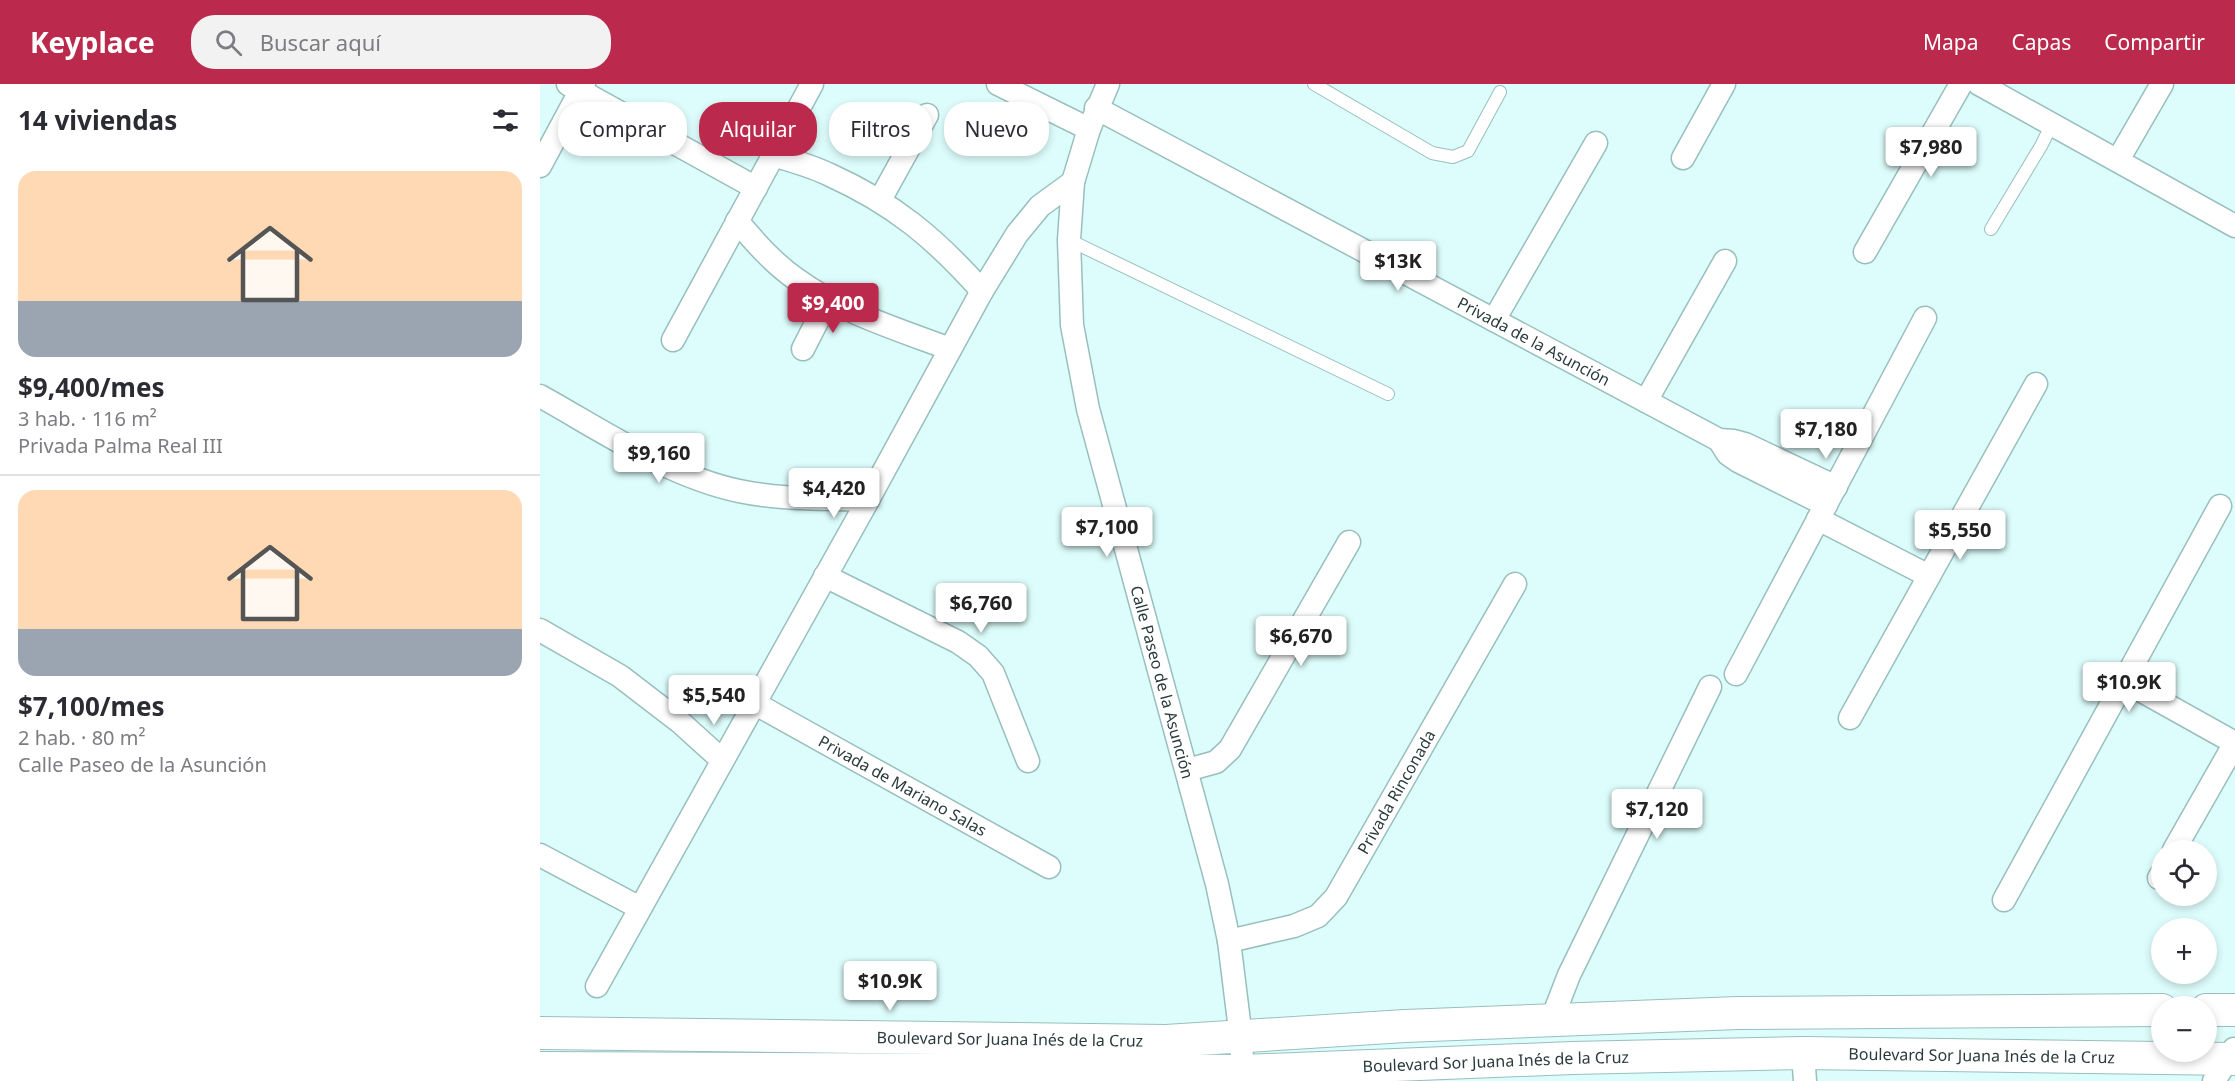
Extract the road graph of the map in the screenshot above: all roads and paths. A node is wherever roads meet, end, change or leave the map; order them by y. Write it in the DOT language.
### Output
graph roads {
  1 [pos="812,84"];
  2 [pos="998,84"];
  3 [pos="1108,84"];
  4 [pos="1314,84"];
  5 [pos="1724,84"];
  6 [pos="1961,84"];
  7 [pos="1979,84"];
  8 [pos="2162,84"];
  9 [pos="578,86"];
  10 [pos="1500,92"];
  11 [pos="802,102"];
  12 [pos="1092,119"];
  13 [pos="2052,124"];
  14 [pos="1596,143"];
  15 [pos="772,156"];
  16 [pos="776,156"];
  17 [pos="904,156"];
  18 [pos="1683,158"];
  19 [pos="2118,160"];
  20 [pos="540,166"];
  21 [pos="1073,182"];
  22 [pos="756,188"];
  23 [pos="880,200"];
  24 [pos="737,221"];
  25 [pos="2235,226"];
  26 [pos="1991,230"];
  27 [pos="1069,240"];
  28 [pos="1865,252"];
  29 [pos="1725,261"];
  30 [pos="982,291"];
  31 [pos="828,300"];
  32 [pos="1925,318"];
  33 [pos="1494,320"];
  34 [pos="673,340"];
  35 [pos="802,349"];
  36 [pos="950,350"];
  37 [pos="2036,384"];
  38 [pos="1388,394"];
  39 [pos="540,396"];
  40 [pos="1646,401"];
  41 [pos="868,500"];
  42 [pos="1826,504"];
  43 [pos="2220,506"];
  44 [pos="1349,542"];
  45 [pos="825,576"];
  46 [pos="1929,576"];
  47 [pos="1515,584"];
  48 [pos="540,630"];
  49 [pos="1736,674"];
  50 [pos="2124,681"];
  51 [pos="1710,687"];
  52 [pos="754,703"];
  53 [pos="1850,718"];
  54 [pos="2235,743"];
  55 [pos="722,760"];
  56 [pos="1028,761"];
  57 [pos="1187,770"];
  58 [pos="2180,840"];
  59 [pos="540,855"];
  60 [pos="1049,867"];
  61 [pos="2004,900"];
  62 [pos="640,908"];
  63 [pos="1229,941"];
  64 [pos="597,986"];
  65 [pos="2151,1010"];
  66 [pos="2217,1010"];
  67 [pos="2235,1010"];
  68 [pos="1552,1019"];
  69 [pos="540,1033"];
  70 [pos="1241,1038"];
  71 [pos="2228,1061"];
  72 [pos="1804,1067"];
  73 [pos="540,1068"];
  74 [pos="601,1075"];
  75 [pos="839,1075"];
  76 [pos="1103,1076"];
  77 [pos="1243,1076"];
  1 -- 11 [label="street"];
  2 -- 12 [label="street, Privada de la Asunción"];
  3 -- 12 [label="street, Calle Paseo de la Asunción"];
  4 -- 10 [label="lane"];
  5 -- 18 [label="street"];
  6 -- 28 [label="street"];
  7 -- 13 [label="street"];
  8 -- 19 [label="street"];
  9 -- 20 [label="street"];
  9 -- 22 [label="street"];
  12 -- 21 [label="street, Calle Paseo de la Asunción"];
  12 -- 33 [label="street, Privada de la Asunción"];
  13 -- 19 [label="street"];
  13 -- 26 [label="lane"];
  14 -- 33 [label="street"];
  15 -- 22 [label="street"];
  16 -- 23 [label="street"];
  17 -- 23 [label="street"];
  19 -- 25 [label="street"];
  21 -- 27 [label="street, Calle Paseo de la Asunción"];
  21 -- 30 [label="street"];
  22 -- 24 [label="street"];
  23 -- 30 [label="street"];
  24 -- 31 [label="street"];
  24 -- 34 [label="street"];
  27 -- 38 [label="lane"];
  27 -- 57 [label="street, Calle Paseo de la Asunción"];
  29 -- 40 [label="street"];
  30 -- 36 [label="street"];
  31 -- 35 [label="street"];
  31 -- 36 [label="street"];
  32 -- 42 [label="street"];
  33 -- 40 [label="street, Privada de la Asunción"];
  36 -- 41 [label="street"];
  37 -- 46 [label="street"];
  39 -- 41 [label="street"];
  40 -- 42 [label="street, Privada de la Asunción"];
  41 -- 45 [label="street"];
  42 -- 46 [label="street, Privada de la Asunción"];
  42 -- 49 [label="street"];
  43 -- 50 [label="street"];
  44 -- 57 [label="street"];
  45 -- 52 [label="street"];
  45 -- 56 [label="street"];
  46 -- 53 [label="street"];
  47 -- 63 [label="street, Privada Rinconada"];
  48 -- 55 [label="street"];
  50 -- 54 [label="street"];
  50 -- 61 [label="street"];
  51 -- 68 [label="street"];
  52 -- 55 [label="street"];
  52 -- 60 [label="street, Privada de Mariano Salas"];
  54 -- 58 [label="street"];
  55 -- 62 [label="street"];
  57 -- 63 [label="street, Calle Paseo de la Asunción"];
  59 -- 62 [label="street"];
  62 -- 64 [label="street"];
  63 -- 70 [label="street, Calle Paseo de la Asunción"];
  65 -- 68 [label="main road, Boulevard Sor Juana Inés de la Cruz"];
  66 -- 67 [label="main road"];
  68 -- 70 [label="main road, Boulevard Sor Juana Inés de la Cruz"];
  69 -- 70 [label="main road, Boulevard Sor Juana Inés de la Cruz"];
  70 -- 77 [label="street"];
  71 -- 72 [label="main road, Boulevard Sor Juana Inés de la Cruz"];
  72 -- 77 [label="main road, Boulevard Sor Juana Inés de la Cruz"];
  73 -- 74 [label="main road, Boulevard Sor Juana Inés de la Cruz"];
  74 -- 75 [label="main road, Boulevard Sor Juana Inés de la Cruz"];
  75 -- 76 [label="main road, Boulevard Sor Juana Inés de la Cruz"];
  76 -- 77 [label="main road, Boulevard Sor Juana Inés de la Cruz"];
}
